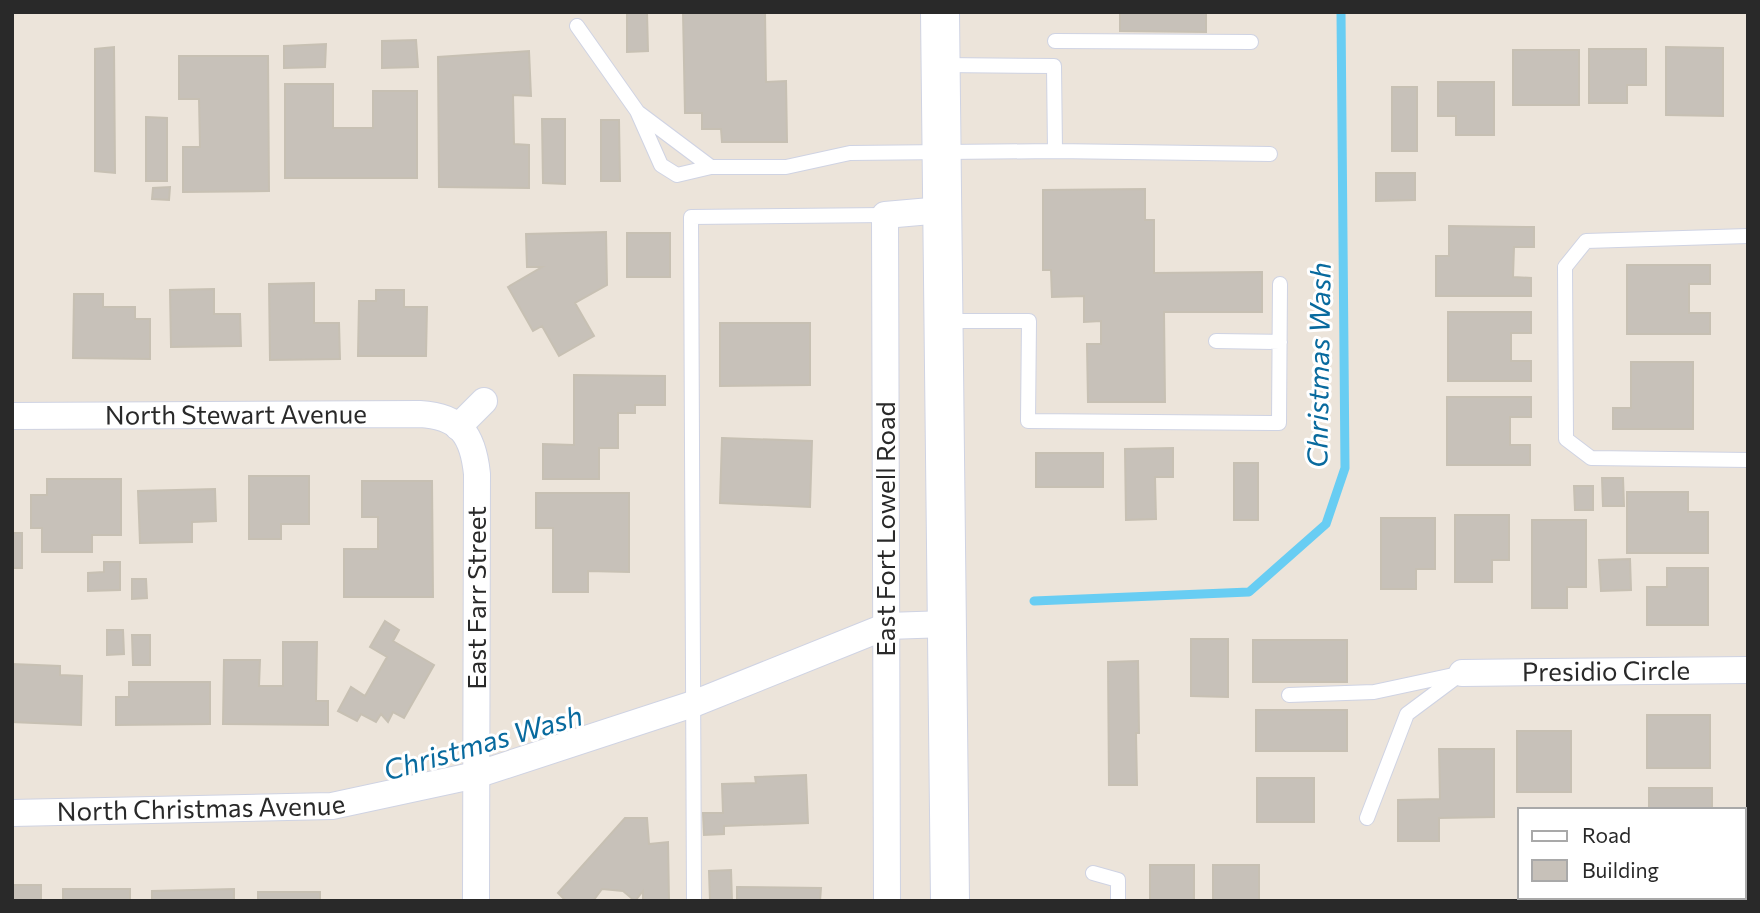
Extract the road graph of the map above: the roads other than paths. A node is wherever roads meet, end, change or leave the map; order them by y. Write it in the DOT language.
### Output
graph roads {
  1 [pos="940,12"];
  2 [pos="577,26"];
  3 [pos="1055,41"];
  4 [pos="1251,42"];
  5 [pos="940,65"];
  6 [pos="637,111"];
  7 [pos="1055,151"];
  8 [pos="942,153"];
  9 [pos="1270,154"];
  10 [pos="711,167"];
  11 [pos="942,210"];
  12 [pos="885,215"];
  13 [pos="1748,236"];
  14 [pos="1280,284"];
  15 [pos="943,321"];
  16 [pos="1216,341"];
  17 [pos="1280,342"];
  18 [pos="484,401"];
  19 [pos="12,416"];
  20 [pos="458,427"];
  21 [pos="1748,460"];
  22 [pos="947,624"];
  23 [pos="887,626"];
  24 [pos="1748,670"];
  25 [pos="1462,673"];
  26 [pos="1289,695"];
  27 [pos="693,704"];
  28 [pos="476,775"];
  29 [pos="12,813"];
  30 [pos="1367,818"];
  31 [pos="1093,873"];
  32 [pos="476,901"];
  33 [pos="694,901"];
  34 [pos="887,901"];
  35 [pos="950,901"];
  36 [pos="1118,901"];
  1 -- 5 [label="main road"];
  2 -- 6 [label="lane"];
  3 -- 4 [label="lane"];
  5 -- 7 [label="lane"];
  5 -- 8 [label="main road"];
  6 -- 10 [label="lane"];
  6 -- 10 [label="lane"];
  7 -- 8 [label="lane"];
  7 -- 9 [label="lane"];
  8 -- 10 [label="lane"];
  8 -- 11 [label="main road"];
  11 -- 12 [label="street"];
  11 -- 15 [label="main road"];
  12 -- 23 [label="street, East Fort Lowell Road"];
  12 -- 27 [label="lane"];
  13 -- 21 [label="lane"];
  14 -- 17 [label="lane"];
  15 -- 17 [label="lane"];
  15 -- 22 [label="main road"];
  16 -- 17 [label="lane"];
  18 -- 20 [label="street"];
  19 -- 20 [label="street, North Stewart Avenue"];
  20 -- 28 [label="street, East Farr Street"];
  22 -- 23 [label="street, North Christmas Avenue"];
  22 -- 35 [label="main road"];
  23 -- 27 [label="street, North Christmas Avenue"];
  23 -- 34 [label="street, East Fort Lowell Road"];
  24 -- 25 [label="street, Presidio Circle"];
  25 -- 26 [label="lane"];
  25 -- 30 [label="lane"];
  27 -- 28 [label="street, North Christmas Avenue"];
  27 -- 33 [label="lane"];
  28 -- 29 [label="street, North Christmas Avenue"];
  28 -- 32 [label="street, East Farr Street"];
  31 -- 36 [label="lane"];
}
